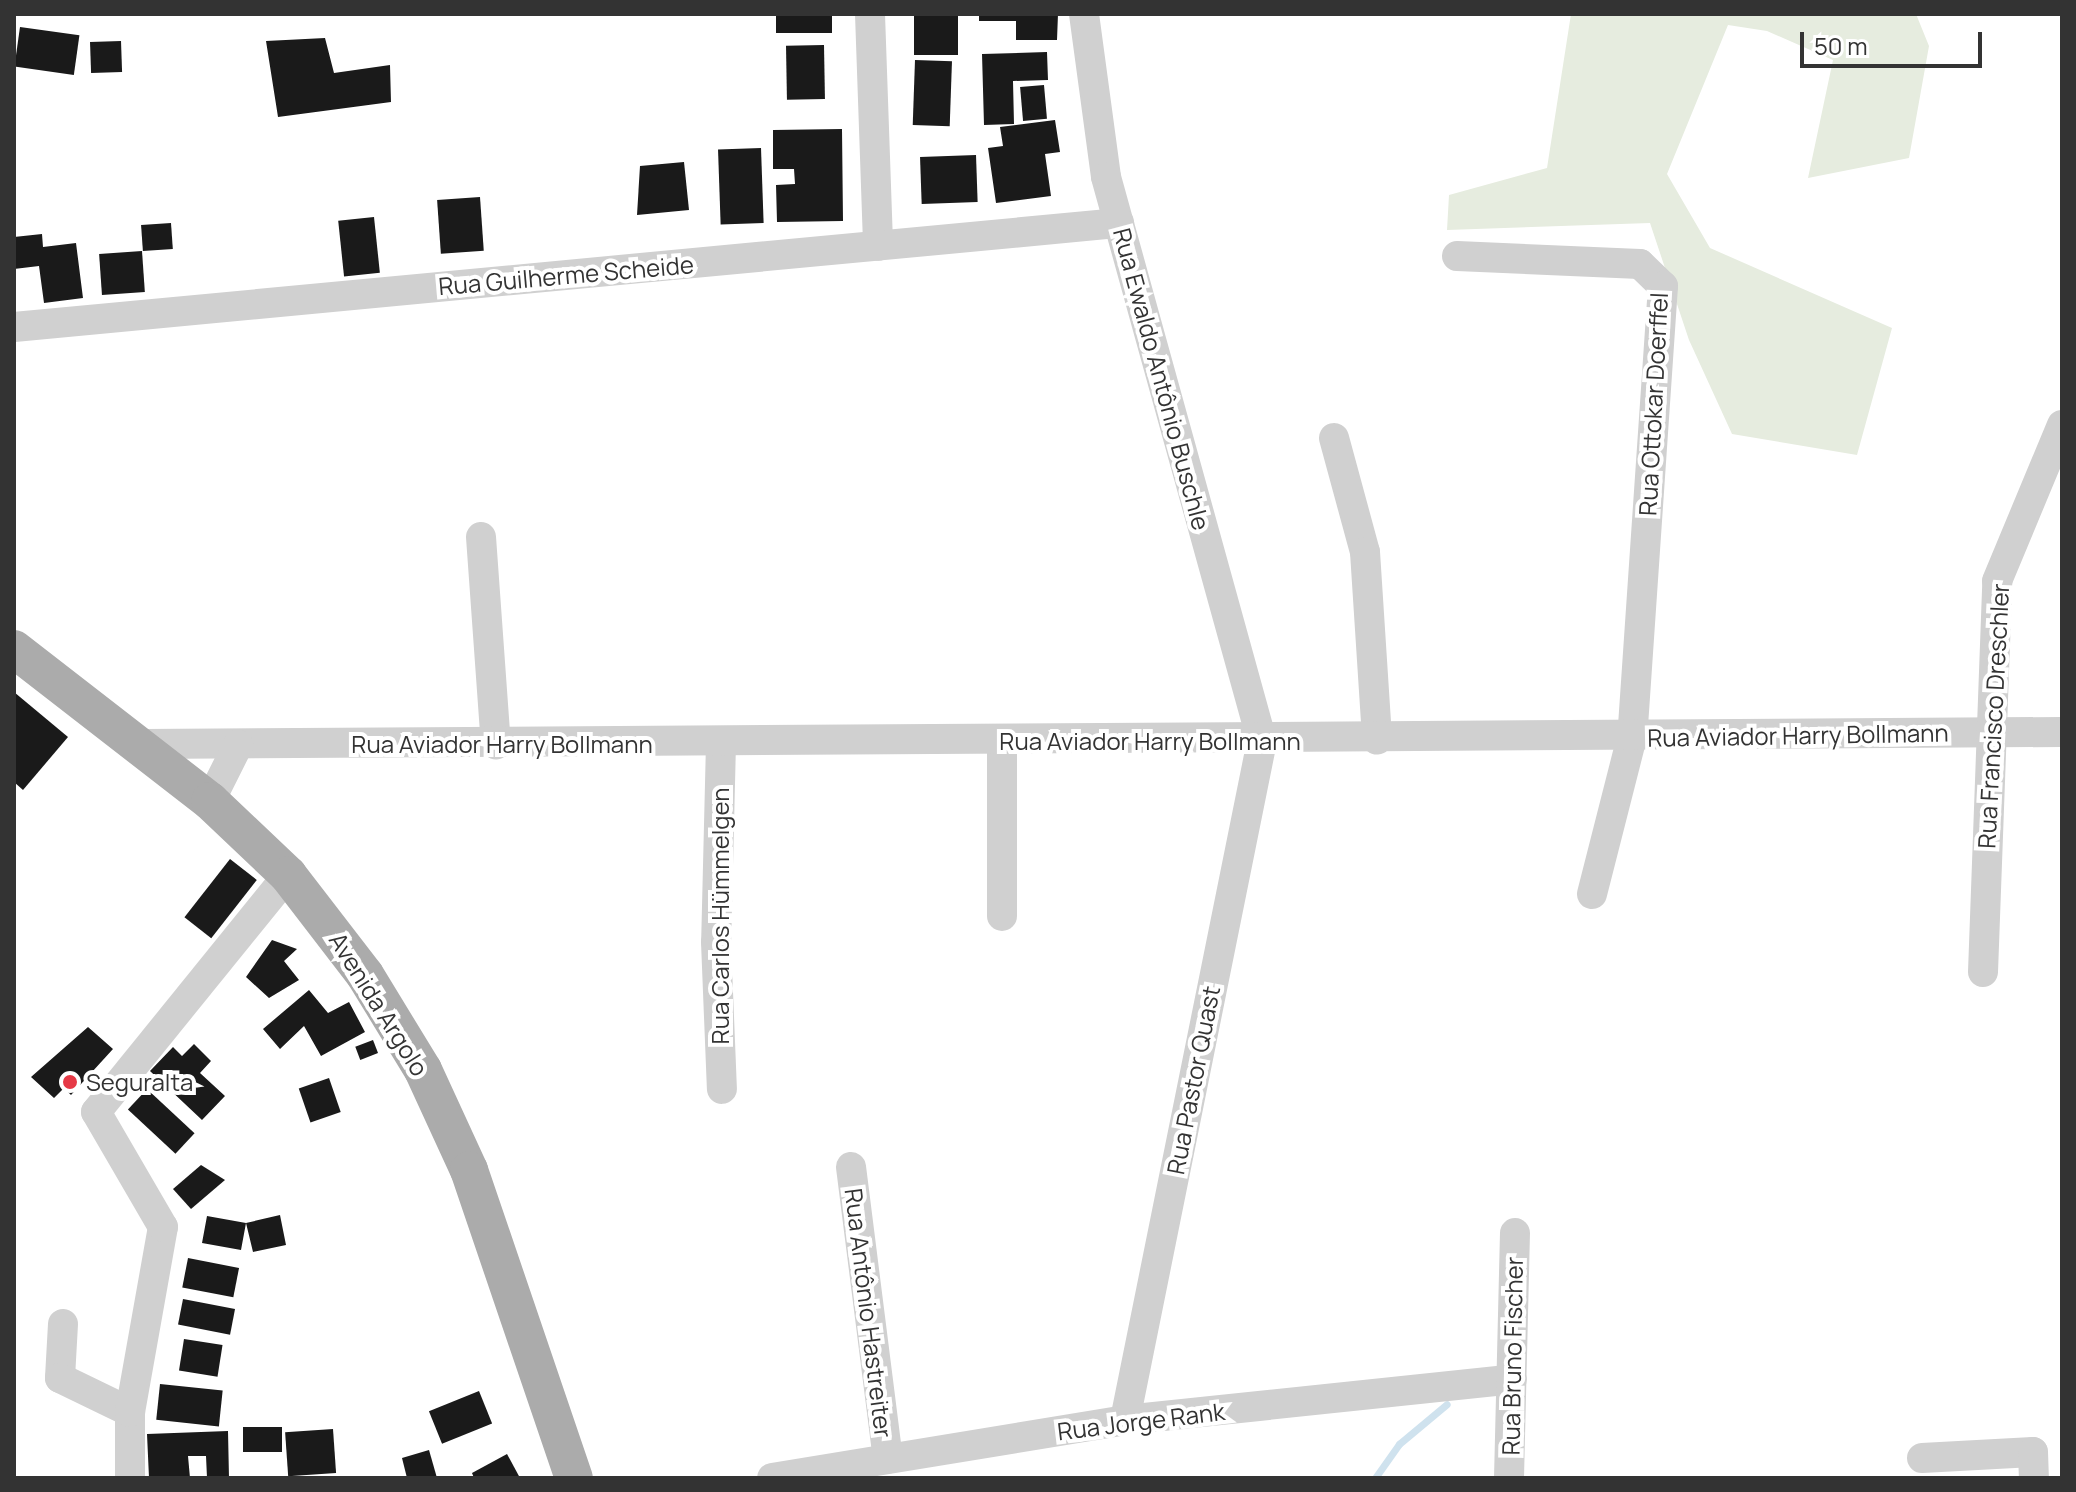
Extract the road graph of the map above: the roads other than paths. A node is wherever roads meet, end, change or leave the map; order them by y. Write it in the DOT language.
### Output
graph roads {
  1 [pos="870,14"];
  2 [pos="1084,14"];
  3 [pos="1119,223"];
  4 [pos="878,246"];
  5 [pos="1457,256"];
  6 [pos="14,327"];
  7 [pos="2062,425"];
  8 [pos="1334,438"];
  9 [pos="2051,489"];
  10 [pos="481,537"];
  11 [pos="14,649"];
  12 [pos="1992,732"];
  13 [pos="2062,732"];
  14 [pos="1632,737"];
  15 [pos="1377,740"];
  16 [pos="1262,741"];
  17 [pos="1002,742"];
  18 [pos="721,743"];
  19 [pos="143,744"];
  20 [pos="496,744"];
  21 [pos="238,745"];
  22 [pos="210,801"];
  23 [pos="288,875"];
  24 [pos="1592,894"];
  25 [pos="1002,916"];
  26 [pos="1983,972"];
  27 [pos="722,1089"];
  28 [pos="851,1167"];
  29 [pos="1515,1233"];
  30 [pos="63,1324"];
  31 [pos="1512,1379"];
  32 [pos="130,1412"];
  33 [pos="1125,1420"];
  34 [pos="1922,1458"];
  35 [pos="888,1459"];
  36 [pos="2034,1465"];
  37 [pos="787,1477"];
  38 [pos="130,1478"];
  39 [pos="574,1478"];
  40 [pos="1509,1478"];
  1 -- 4 [label="street"];
  2 -- 3 [label="street, Rua Ewaldo Antônio Buschle"];
  3 -- 4 [label="street, Rua Guilherme Scheide"];
  3 -- 16 [label="street, Rua Ewaldo Antônio Buschle"];
  4 -- 6 [label="street, Rua Guilherme Scheide"];
  5 -- 14 [label="street, Rua Ottokar Doerffel"];
  7 -- 9 [label="street, Rua Francisco Dreschler"];
  8 -- 15 [label="street"];
  9 -- 12 [label="street, Rua Francisco Dreschler"];
  10 -- 20 [label="street"];
  11 -- 19 [label="main road, Avenida Argolo"];
  12 -- 13 [label="street, Rua Aviador Harry Bollmann"];
  12 -- 14 [label="street, Rua Aviador Harry Bollmann"];
  12 -- 26 [label="street, Rua Francisco Dreschler"];
  14 -- 15 [label="street, Rua Aviador Harry Bollmann"];
  14 -- 24 [label="street"];
  15 -- 16 [label="street, Rua Aviador Harry Bollmann"];
  16 -- 17 [label="street, Rua Aviador Harry Bollmann"];
  16 -- 33 [label="street, Rua Pastor Quast"];
  17 -- 18 [label="street, Rua Aviador Harry Bollmann"];
  17 -- 25 [label="street"];
  18 -- 20 [label="street, Rua Aviador Harry Bollmann"];
  18 -- 27 [label="street, Rua Carlos Hümmelgen"];
  19 -- 21 [label="street, Rua Aviador Harry Bollmann"];
  19 -- 22 [label="main road, Avenida Argolo"];
  20 -- 21 [label="street, Rua Aviador Harry Bollmann"];
  21 -- 22 [label="street"];
  22 -- 23 [label="main road, Avenida Argolo"];
  23 -- 32 [label="street"];
  23 -- 39 [label="main road, Avenida Argolo"];
  28 -- 35 [label="street, Rua Antônio Hastreiter"];
  29 -- 31 [label="street, Rua Bruno Fischer"];
  30 -- 32 [label="street"];
  31 -- 33 [label="street, Rua Jorge Rank"];
  31 -- 40 [label="street, Rua Bruno Fischer"];
  32 -- 38 [label="street"];
  33 -- 35 [label="street, Rua Jorge Rank"];
  34 -- 36 [label="street"];
  35 -- 37 [label="street, Rua Jorge Rank"];
}
